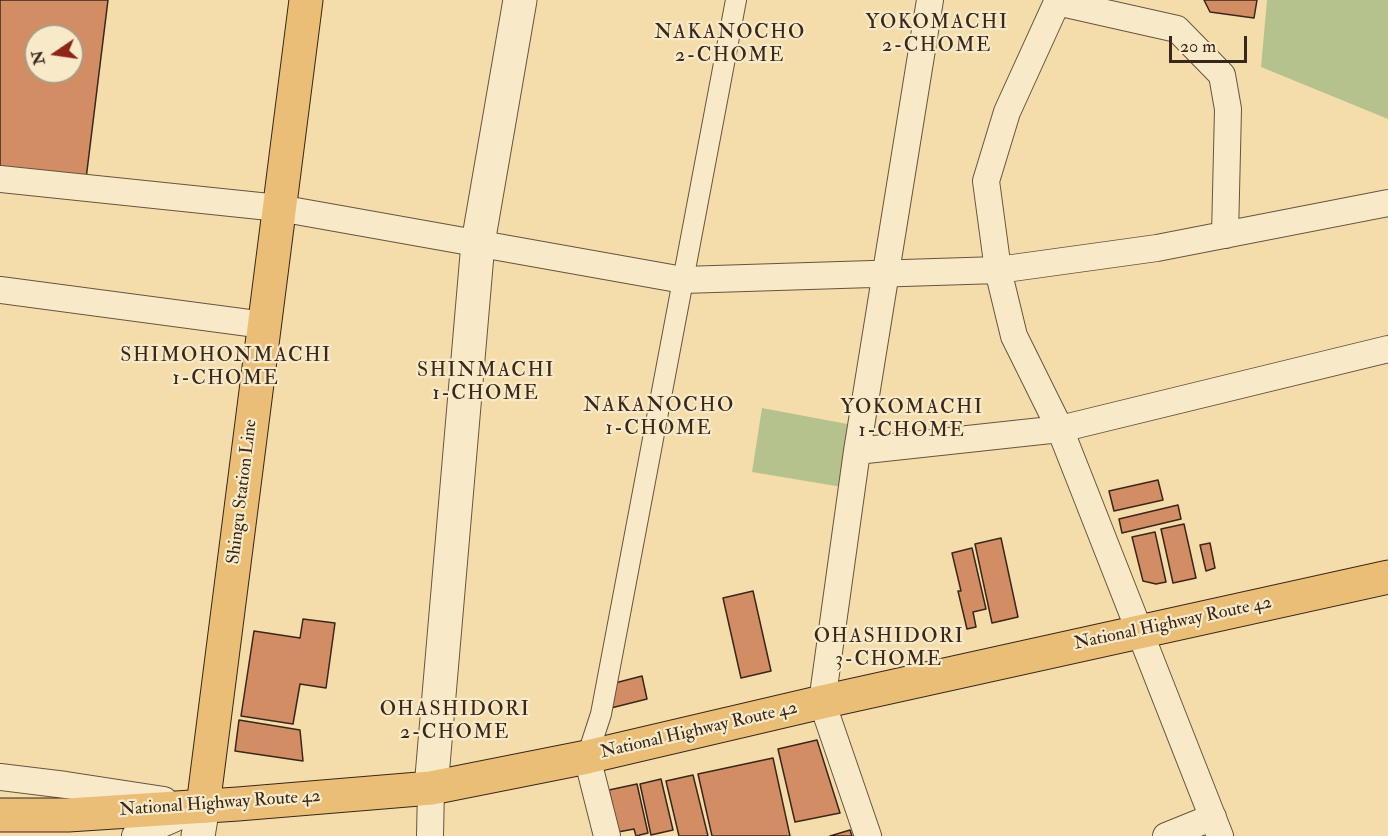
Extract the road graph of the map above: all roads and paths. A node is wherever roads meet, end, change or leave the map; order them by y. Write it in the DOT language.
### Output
graph roads {
  1 [pos="306,0"];
  2 [pos="520,0"];
  3 [pos="736,0"];
  4 [pos="930,0"];
  5 [pos="1058,1"];
  6 [pos="0,179"];
  7 [pos="1388,203"];
  8 [pos="279,208"];
  9 [pos="1225,235"];
  10 [pos="478,243"];
  11 [pos="998,270"];
  12 [pos="886,274"];
  13 [pos="683,280"];
  14 [pos="0,290"];
  15 [pos="264,325"];
  16 [pos="1388,349"];
  17 [pos="1060,429"];
  18 [pos="857,452"];
  19 [pos="1388,577"];
  20 [pos="1140,631"];
  21 [pos="822,702"];
  22 [pos="587,757"];
  23 [pos="0,777"];
  24 [pos="432,788"];
  25 [pos="0,815"];
  26 [pos="200,821"];
  27 [pos="1217,826"];
  28 [pos="135,836"];
  29 [pos="430,836"];
  30 [pos="607,836"];
  31 [pos="868,836"];
  32 [pos="1166,836"];
  1 -- 8 [label="main road, Shingu Station Line"];
  2 -- 10 [label="street"];
  3 -- 13 [label="street"];
  4 -- 12 [label="street"];
  5 -- 9 [label="street"];
  5 -- 11 [label="street"];
  6 -- 8 [label="street"];
  7 -- 9 [label="street"];
  8 -- 10 [label="street"];
  8 -- 15 [label="main road, Shingu Station Line"];
  9 -- 11 [label="street"];
  10 -- 13 [label="street"];
  10 -- 24 [label="street"];
  11 -- 12 [label="street"];
  11 -- 17 [label="street"];
  12 -- 13 [label="street"];
  12 -- 18 [label="street"];
  13 -- 22 [label="street"];
  14 -- 15 [label="street"];
  15 -- 26 [label="main road, Shingu Station Line"];
  16 -- 17 [label="street"];
  17 -- 18 [label="street"];
  17 -- 20 [label="street"];
  18 -- 21 [label="street"];
  19 -- 20 [label="main road, National Highway Route 42"];
  20 -- 21 [label="main road, National Highway Route 42"];
  20 -- 27 [label="street"];
  21 -- 22 [label="main road, National Highway Route 42"];
  21 -- 31 [label="street"];
  22 -- 24 [label="main road, National Highway Route 42"];
  22 -- 30 [label="street"];
  23 -- 26 [label="street"];
  24 -- 26 [label="main road, National Highway Route 42"];
  24 -- 29 [label="street"];
  25 -- 26 [label="main road, National Highway Route 42"];
  26 -- 28 [label="street"];
  27 -- 32 [label="street"];
}
